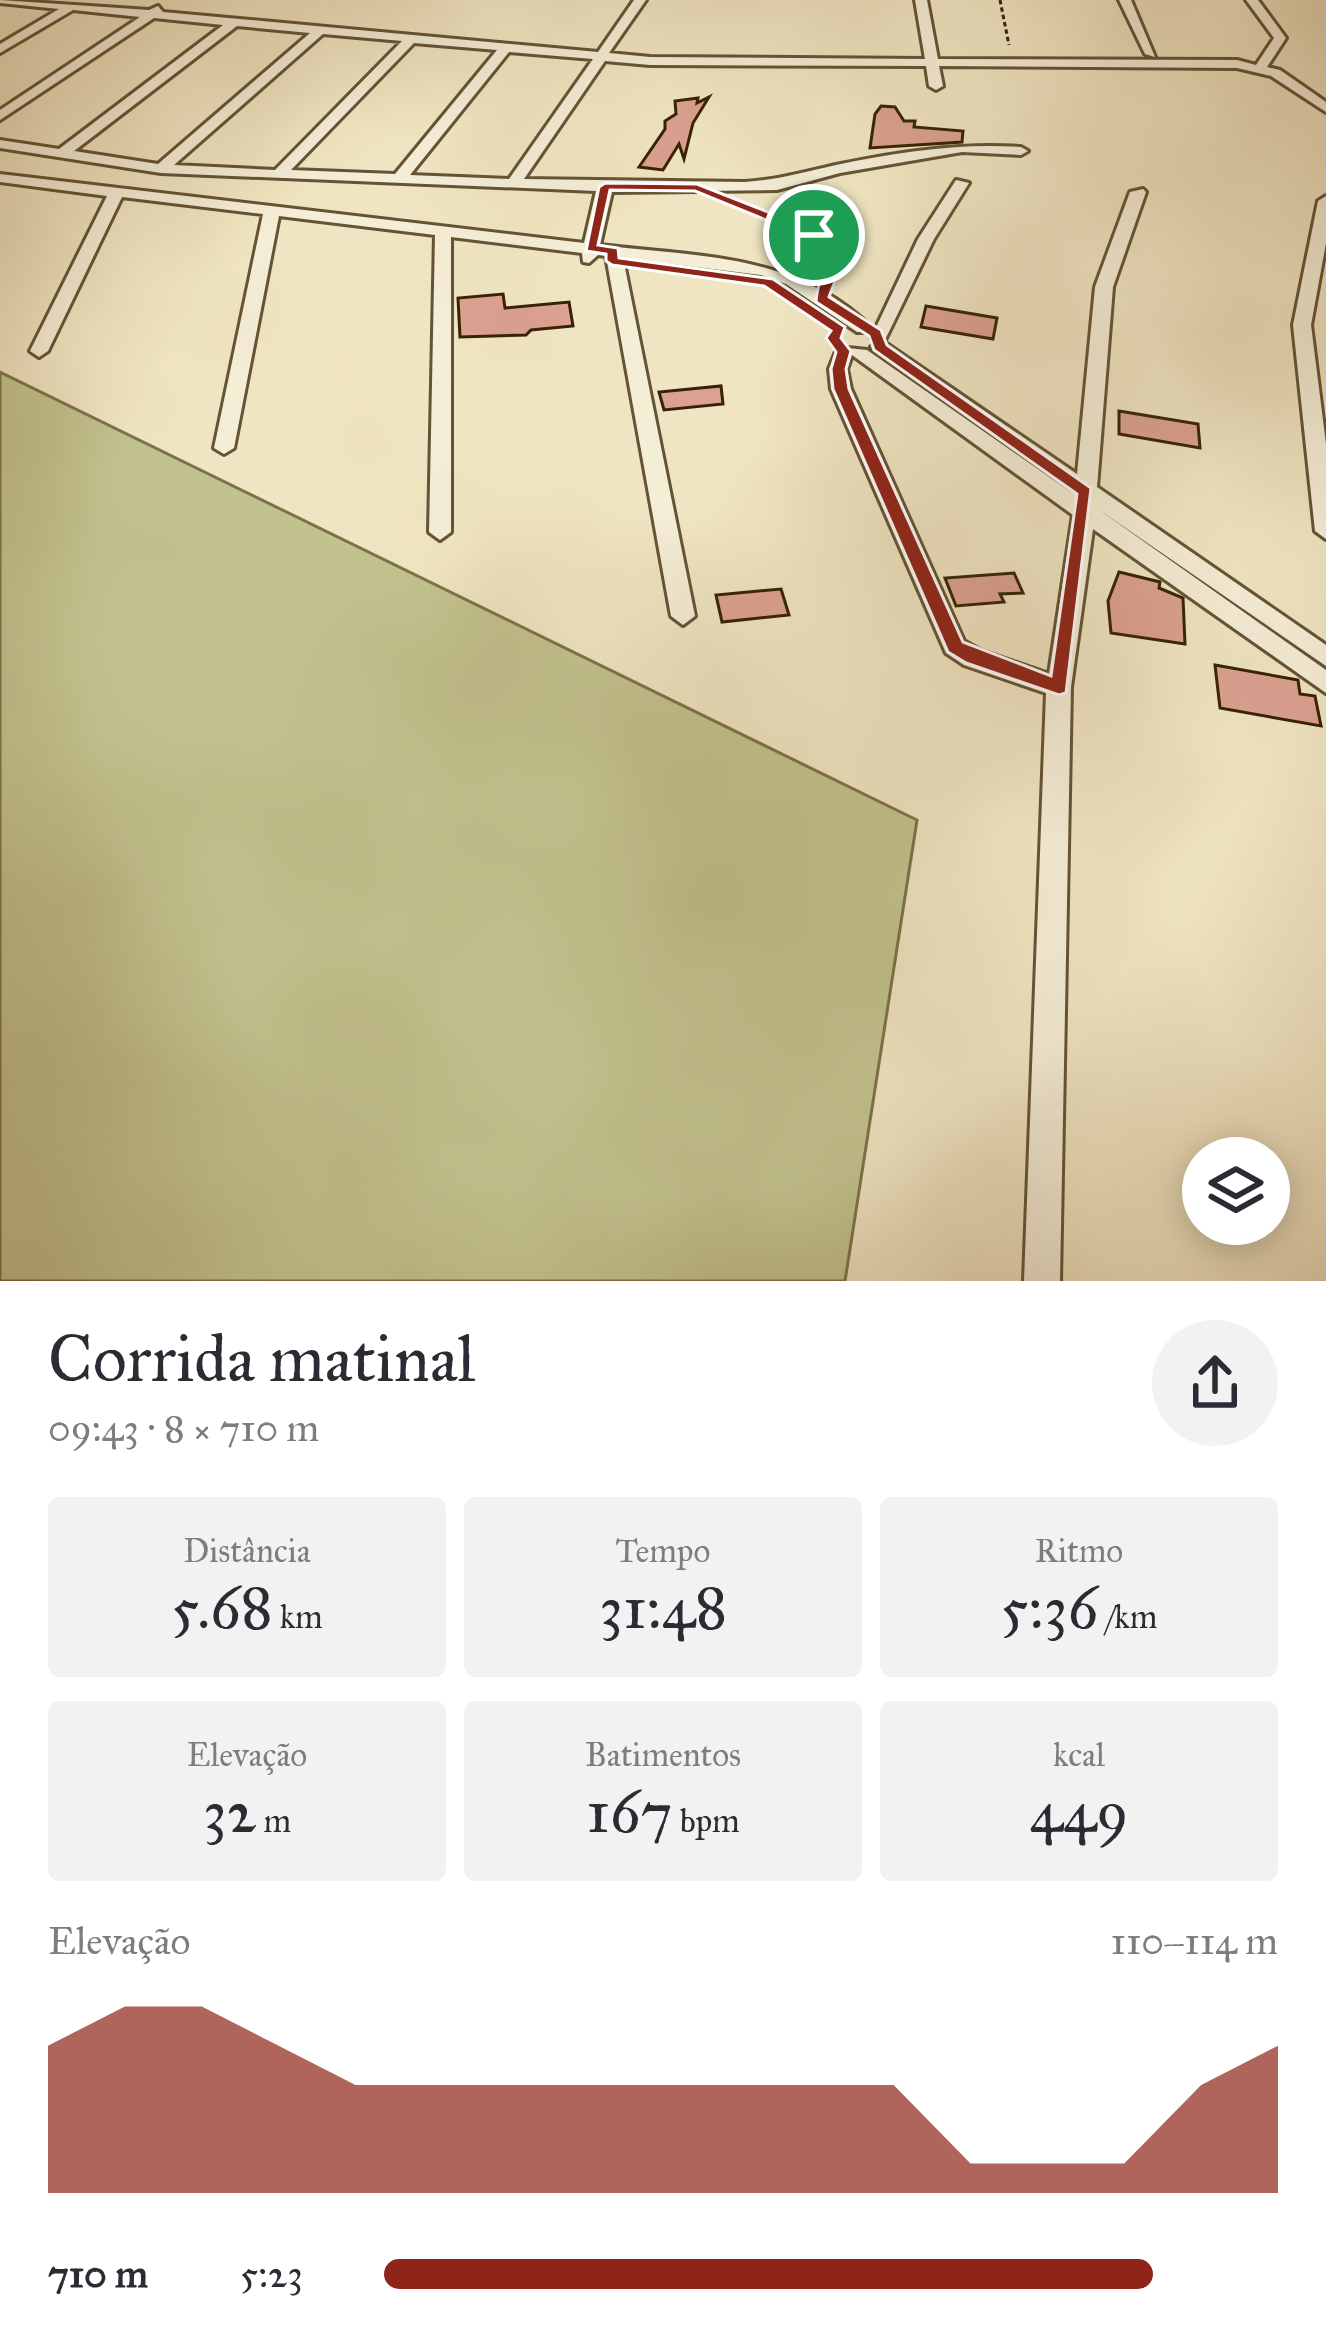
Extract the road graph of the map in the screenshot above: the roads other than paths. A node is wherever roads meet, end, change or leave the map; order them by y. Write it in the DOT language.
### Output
graph roads {
  1 [pos="0,0"];
  2 [pos="144,0"];
  3 [pos="640,0"];
  4 [pos="921,0"];
  5 [pos="1124,0"];
  6 [pos="1252,0"];
  7 [pos="171,1"];
  8 [pos="72,5"];
  9 [pos="154,13"];
  10 [pos="237,20"];
  11 [pos="323,28"];
  12 [pos="413,38"];
  13 [pos="507,46"];
  14 [pos="0,49"];
  15 [pos="606,50"];
  16 [pos="930,53"];
  17 [pos="1151,54"];
  18 [pos="1012,55"];
  19 [pos="1263,65"];
  20 [pos="936,86"];
  21 [pos="1326,96"];
  22 [pos="1326,108"];
  23 [pos="0,116"];
  24 [pos="0,144"];
  25 [pos="1021,151"];
  26 [pos="64,152"];
  27 [pos="161,169"];
  28 [pos="279,174"];
  29 [pos="0,178"];
  30 [pos="399,179"];
  31 [pos="962,183"];
  32 [pos="513,184"];
  33 [pos="605,187"];
  34 [pos="0,190"];
  35 [pos="1138,192"];
  36 [pos="114,198"];
  37 [pos="1326,200"];
  38 [pos="271,216"];
  39 [pos="441,236"];
  40 [pos="601,254"];
  41 [pos="861,341"];
  42 [pos="39,350"];
  43 [pos="1320,434"];
  44 [pos="224,448"];
  45 [pos="1084,503"];
  46 [pos="1326,531"];
  47 [pos="440,532"];
  48 [pos="682,616"];
  49 [pos="1326,657"];
  50 [pos="1326,683"];
  51 [pos="1059,687"];
  52 [pos="1042,1281"];
  1 -- 8 [label="street"];
  2 -- 7 [label="street"];
  3 -- 15 [label="street"];
  4 -- 16 [label="street"];
  5 -- 17 [label="street"];
  6 -- 19 [label="street"];
  7 -- 9 [label="street"];
  7 -- 15 [label="street"];
  8 -- 9 [label="street"];
  8 -- 14 [label="street"];
  9 -- 10 [label="street"];
  9 -- 23 [label="street"];
  10 -- 11 [label="street"];
  10 -- 26 [label="street"];
  11 -- 12 [label="street"];
  11 -- 27 [label="street"];
  12 -- 13 [label="street"];
  12 -- 28 [label="street"];
  13 -- 15 [label="street"];
  13 -- 30 [label="street"];
  15 -- 16 [label="street"];
  15 -- 32 [label="street"];
  16 -- 18 [label="street"];
  16 -- 20 [label="street"];
  17 -- 18 [label="street"];
  17 -- 19 [label="street"];
  18 -- 19 [label="street"];
  19 -- 21 [label="street"];
  19 -- 22 [label="street"];
  24 -- 26 [label="street"];
  25 -- 33 [label="street"];
  26 -- 27 [label="street"];
  27 -- 28 [label="street"];
  28 -- 30 [label="street"];
  29 -- 36 [label="street"];
  30 -- 32 [label="street"];
  31 -- 41 [label="street"];
  32 -- 33 [label="street"];
  33 -- 40 [label="street"];
  34 -- 36 [label="street"];
  35 -- 45 [label="street"];
  36 -- 38 [label="street"];
  36 -- 42 [label="street"];
  37 -- 43 [label="street"];
  38 -- 39 [label="street"];
  38 -- 44 [label="street"];
  39 -- 40 [label="street"];
  39 -- 47 [label="street"];
  40 -- 41 [label="street"];
  40 -- 41 [label="street"];
  40 -- 48 [label="street"];
  41 -- 45 [label="street"];
  41 -- 51 [label="street"];
  43 -- 46 [label="street"];
  45 -- 49 [label="street"];
  45 -- 50 [label="street"];
  45 -- 51 [label="street"];
  51 -- 52 [label="street"];
}
